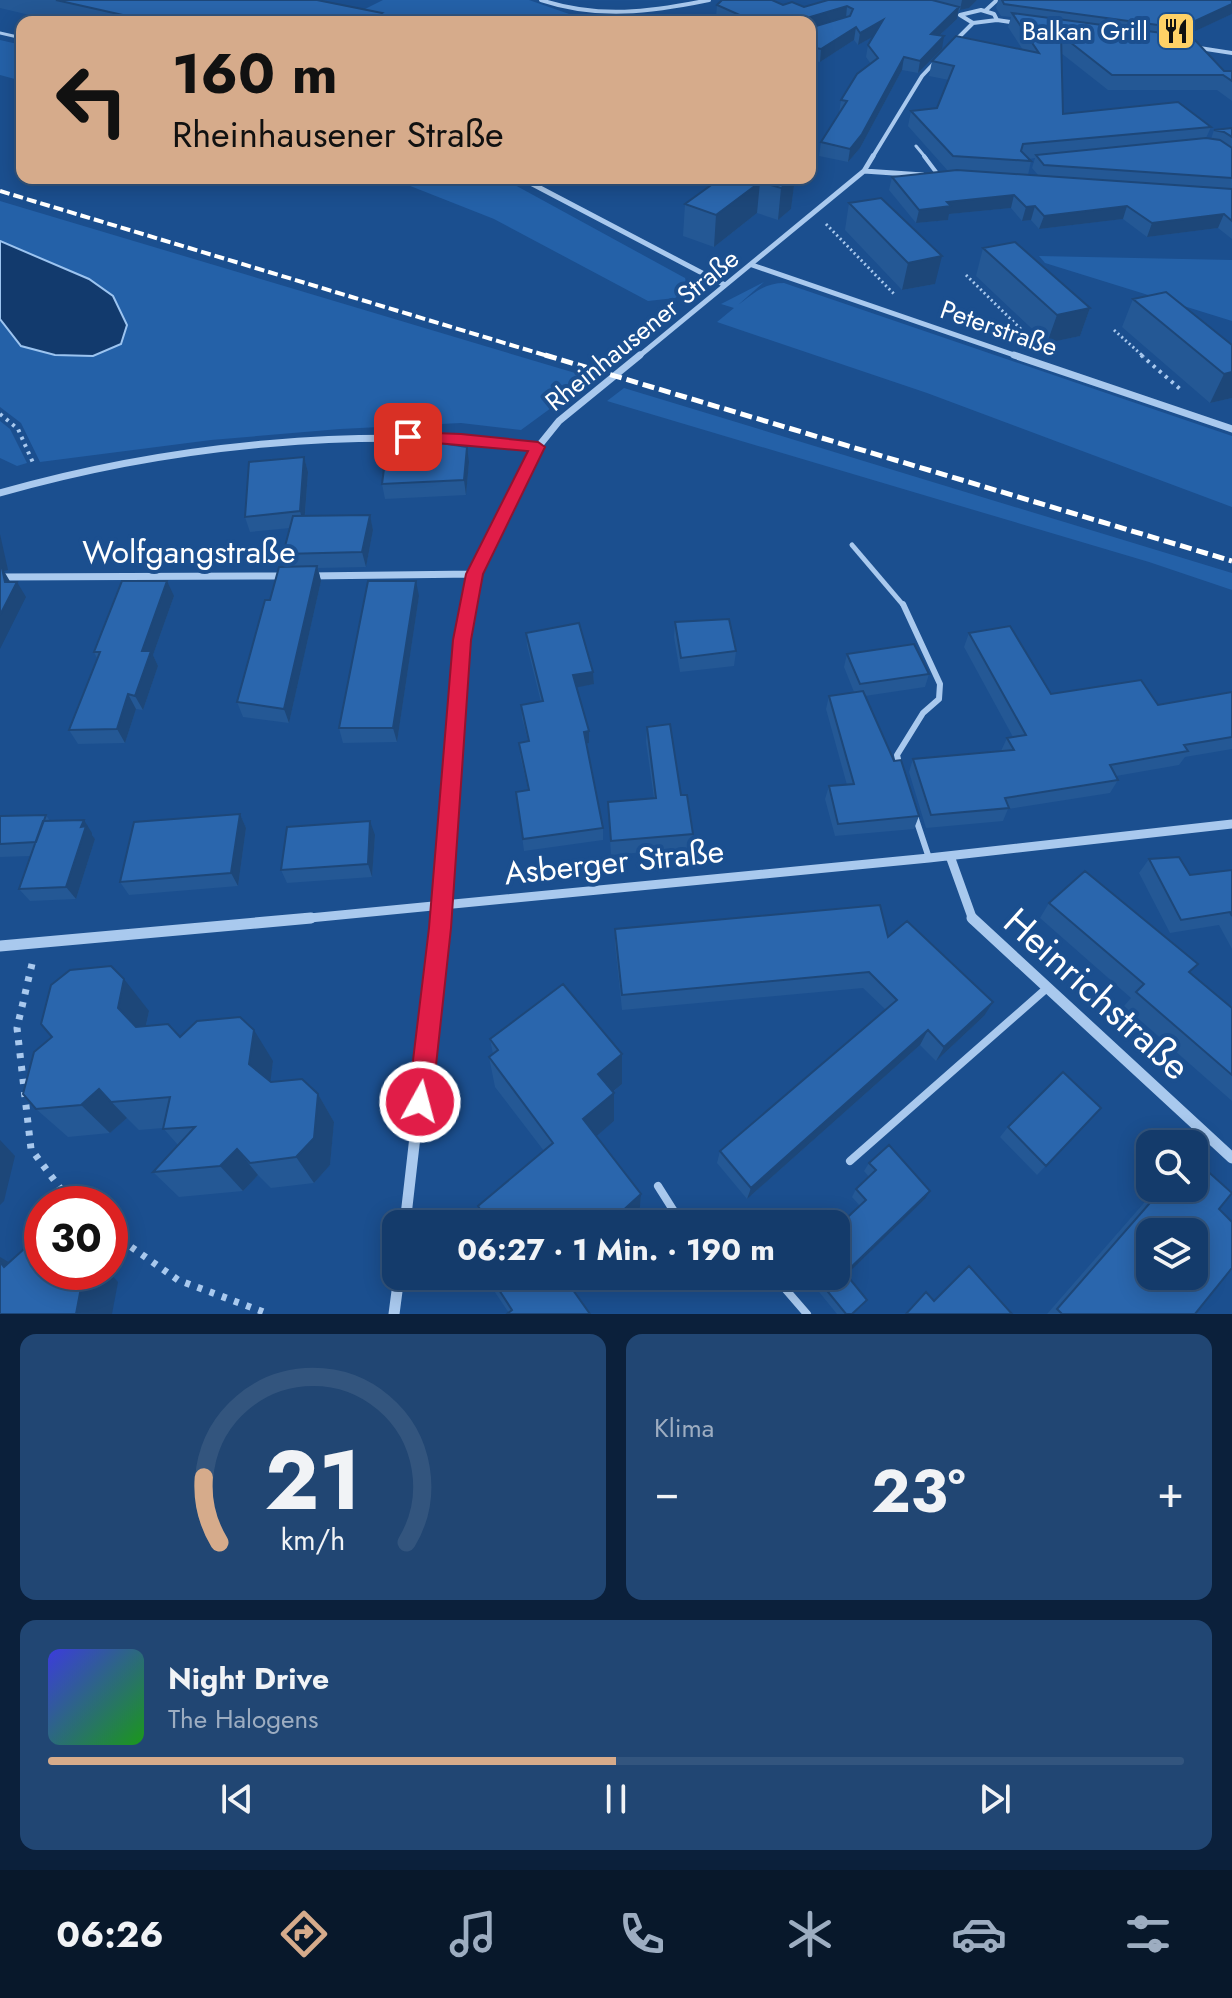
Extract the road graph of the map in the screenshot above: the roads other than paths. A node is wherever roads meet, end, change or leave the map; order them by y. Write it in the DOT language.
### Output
graph roads {
  1 [pos="541,0"];
  2 [pos="709,0"];
  3 [pos="997,0"];
  4 [pos="985,11"];
  5 [pos="950,12"];
  6 [pos="960,15"];
  7 [pos="997,20"];
  8 [pos="973,23"];
  9 [pos="1022,24"];
  10 [pos="951,46"];
  11 [pos="1187,47"];
  12 [pos="1232,53"];
  13 [pos="941,56"];
  14 [pos="916,146"];
  15 [pos="864,171"];
  16 [pos="939,176"];
  17 [pos="952,177"];
  18 [pos="535,185"];
  19 [pos="752,265"];
  20 [pos="725,285"];
  21 [pos="1232,429"];
  22 [pos="538,447"];
  23 [pos="0,493"];
  24 [pos="852,545"];
  25 [pos="474,574"];
  26 [pos="0,577"];
  27 [pos="903,777"];
  28 [pos="911,803"];
  29 [pos="1232,824"];
  30 [pos="950,856"];
  31 [pos="929,858"];
  32 [pos="442,906"];
  33 [pos="0,946"];
  34 [pos="1047,988"];
  35 [pos="1232,1158"];
  36 [pos="850,1161"];
  37 [pos="658,1186"];
  38 [pos="407,1210"];
  39 [pos="673,1210"];
  40 [pos="397,1290"];
  41 [pos="786,1290"];
  42 [pos="394,1314"];
  43 [pos="807,1314"];
  1 -- 2 [label="street"];
  3 -- 4 [label="street"];
  4 -- 6 [label="street"];
  4 -- 7 [label="street"];
  5 -- 6 [label="street"];
  6 -- 8 [label="street"];
  7 -- 8 [label="street"];
  7 -- 9 [label="street"];
  8 -- 10 [label="street"];
  11 -- 12 [label="street"];
  13 -- 15 [label="street, Rheinhausener Straße"];
  14 -- 16 [label="lane"];
  15 -- 16 [label="street"];
  15 -- 19 [label="street, Rheinhausener Straße"];
  16 -- 17 [label="street"];
  18 -- 20 [label="street"];
  19 -- 20 [label="street, Rheinhausener Straße"];
  19 -- 21 [label="street, Peterstraße"];
  20 -- 22 [label="street, Rheinhausener Straße"];
  22 -- 23 [label="street, Rheinhausener Straße"];
  22 -- 25 [label="street"];
  24 -- 27 [label="lane"];
  25 -- 26 [label="street, Wolfgangstraße"];
  25 -- 32 [label="street"];
  28 -- 31 [label="lane"];
  29 -- 30 [label="street, Asberger Straße"];
  30 -- 31 [label="street, Asberger Straße"];
  30 -- 34 [label="street, Heinrichstraße"];
  31 -- 32 [label="street, Asberger Straße"];
  32 -- 33 [label="street, Asberger Straße"];
  32 -- 38 [label="street"];
  34 -- 35 [label="street, Heinrichstraße"];
  34 -- 36 [label="lane"];
  37 -- 39 [label="lane"];
  40 -- 42 [label="street"];
  41 -- 43 [label="lane"];
}
